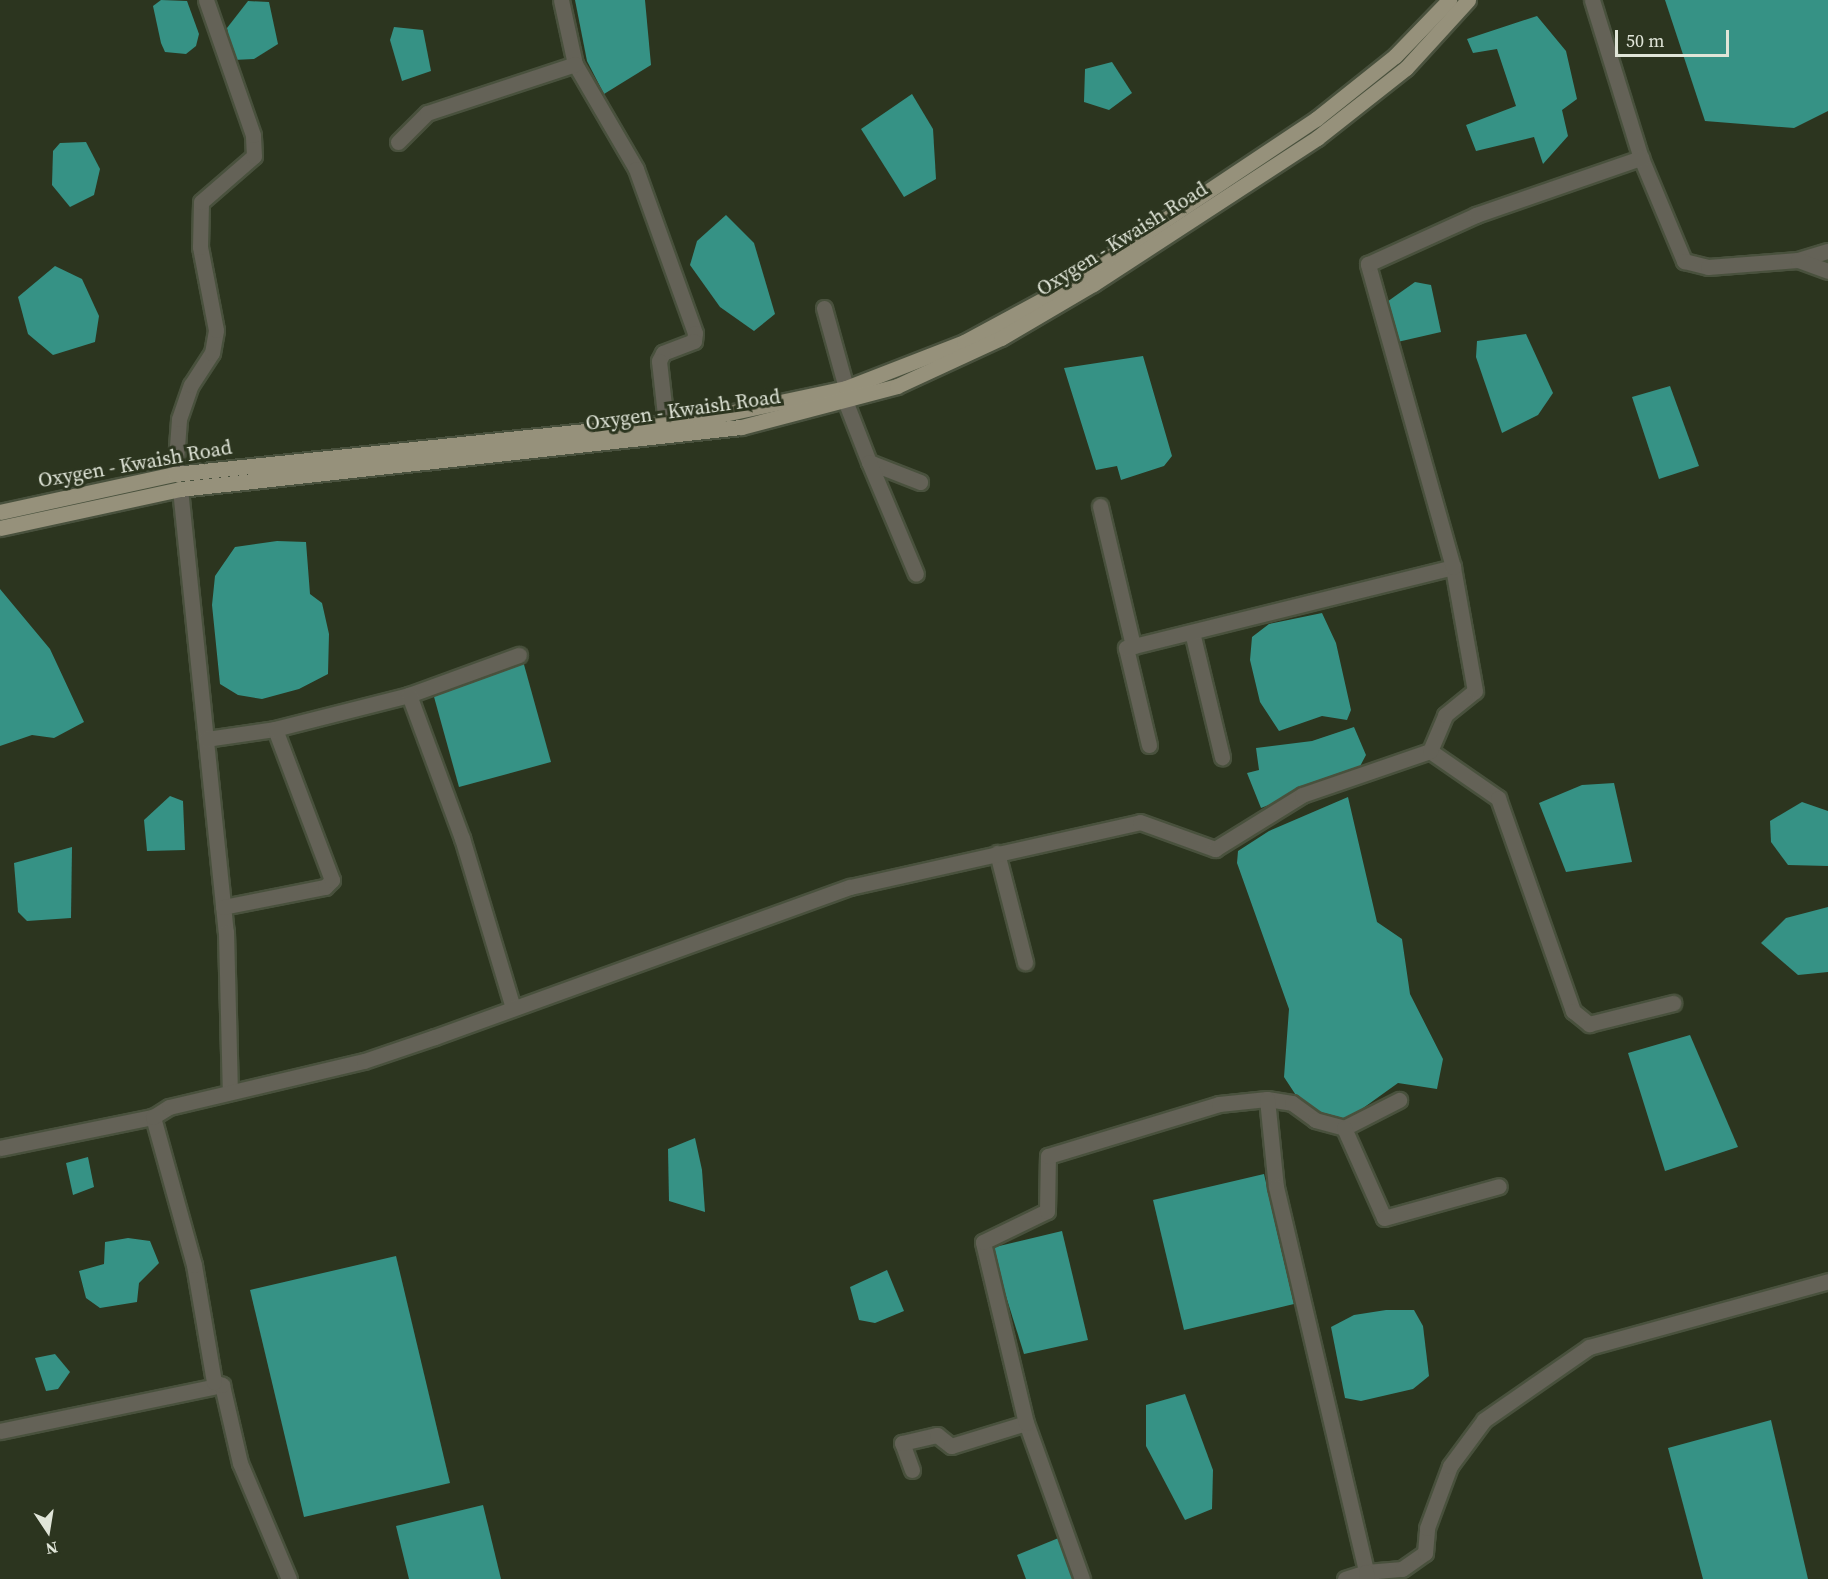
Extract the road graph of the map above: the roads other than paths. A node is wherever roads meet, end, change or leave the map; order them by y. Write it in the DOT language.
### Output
graph roads {
  1 [pos="206,0"];
  2 [pos="561,0"];
  3 [pos="1449,0"];
  4 [pos="1468,0"];
  5 [pos="1592,0"];
  6 [pos="574,64"];
  7 [pos="398,142"];
  8 [pos="1641,158"];
  9 [pos="1828,251"];
  10 [pos="1798,260"];
  11 [pos="1828,271"];
  12 [pos="824,308"];
  13 [pos="846,396"];
  14 [pos="666,423"];
  15 [pos="869,462"];
  16 [pos="178,482"];
  17 [pos="920,482"];
  18 [pos="1100,506"];
  19 [pos="0,512"];
  20 [pos="0,528"];
  21 [pos="1453,567"];
  22 [pos="916,574"];
  23 [pos="1192,632"];
  24 [pos="1133,646"];
  25 [pos="519,655"];
  26 [pos="409,694"];
  27 [pos="274,729"];
  28 [pos="206,739"];
  29 [pos="1149,745"];
  30 [pos="1430,751"];
  31 [pos="1222,758"];
  32 [pos="997,853"];
  33 [pos="223,907"];
  34 [pos="1025,962"];
  35 [pos="1674,1003"];
  36 [pos="513,1008"];
  37 [pos="230,1090"];
  38 [pos="1267,1100"];
  39 [pos="1399,1100"];
  40 [pos="153,1117"];
  41 [pos="1344,1128"];
  42 [pos="0,1148"];
  43 [pos="1499,1186"];
  44 [pos="1828,1281"];
  45 [pos="222,1385"];
  46 [pos="1026,1423"];
  47 [pos="0,1431"];
  48 [pos="912,1470"];
  49 [pos="1367,1576"];
  50 [pos="289,1579"];
  51 [pos="1082,1579"];
  52 [pos="1345,1579"];
  1 -- 16 [label="street"];
  2 -- 6 [label="street"];
  3 -- 13 [label="main road, Oxygen - Kwaish Road"];
  4 -- 13 [label="main road, Oxygen - Kwaish Road"];
  5 -- 8 [label="street"];
  6 -- 7 [label="street"];
  6 -- 14 [label="street"];
  8 -- 10 [label="street"];
  8 -- 21 [label="street"];
  9 -- 10 [label="street"];
  10 -- 11 [label="street"];
  12 -- 13 [label="street"];
  13 -- 14 [label="main road, Oxygen - Kwaish Road"];
  13 -- 15 [label="street"];
  13 -- 16 [label="main road, Oxygen - Kwaish Road"];
  14 -- 16 [label="main road, Oxygen - Kwaish Road"];
  15 -- 17 [label="street"];
  15 -- 22 [label="street"];
  16 -- 19 [label="main road, Oxygen - Kwaish Road"];
  16 -- 20 [label="main road, Oxygen - Kwaish Road"];
  16 -- 28 [label="street"];
  18 -- 24 [label="street"];
  21 -- 23 [label="street"];
  21 -- 30 [label="street"];
  23 -- 24 [label="street"];
  23 -- 31 [label="street"];
  24 -- 29 [label="street"];
  25 -- 26 [label="street"];
  26 -- 27 [label="street"];
  26 -- 36 [label="street"];
  27 -- 28 [label="street"];
  27 -- 33 [label="street"];
  28 -- 33 [label="street"];
  30 -- 32 [label="street"];
  30 -- 35 [label="street"];
  32 -- 34 [label="street"];
  32 -- 36 [label="street"];
  33 -- 37 [label="street"];
  36 -- 37 [label="street"];
  37 -- 40 [label="street"];
  38 -- 41 [label="street"];
  38 -- 46 [label="street"];
  38 -- 49 [label="street"];
  39 -- 41 [label="street"];
  40 -- 42 [label="street"];
  40 -- 45 [label="street"];
  41 -- 43 [label="street"];
  44 -- 49 [label="street"];
  45 -- 47 [label="street"];
  45 -- 50 [label="street"];
  46 -- 48 [label="street"];
  46 -- 51 [label="street"];
  49 -- 52 [label="street"];
}
